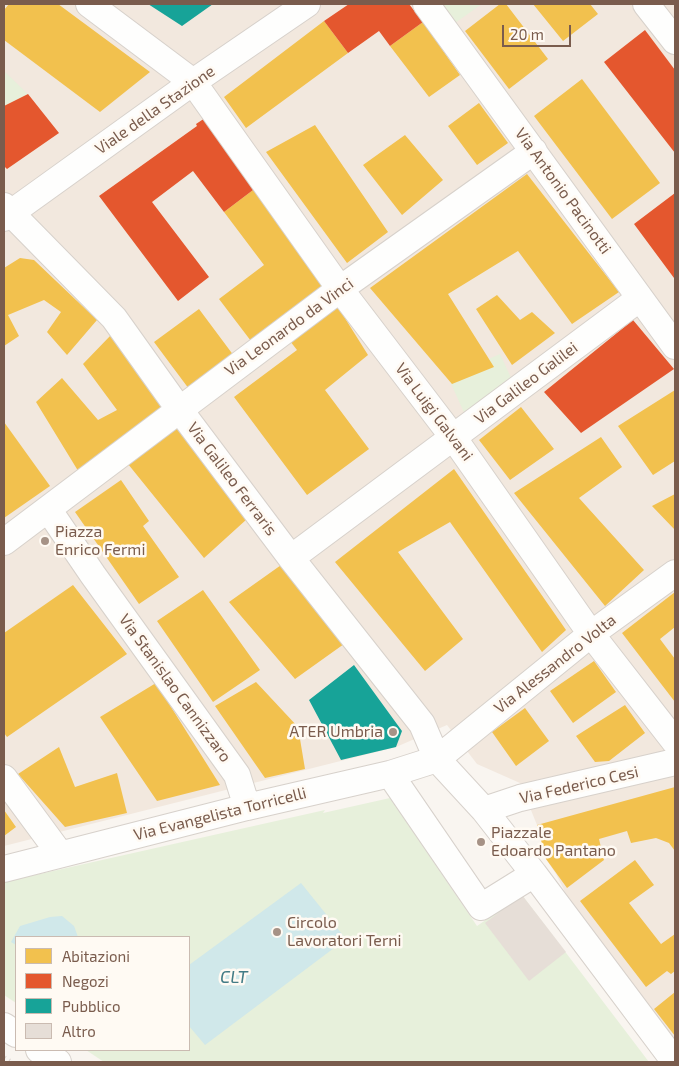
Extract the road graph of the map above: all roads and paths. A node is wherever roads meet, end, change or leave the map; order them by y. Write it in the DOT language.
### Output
graph roads {
  1 [pos="89,4"];
  2 [pos="307,4"];
  3 [pos="426,4"];
  4 [pos="646,4"];
  5 [pos="675,42"];
  6 [pos="193,82"];
  7 [pos="534,151"];
  8 [pos="7,212"];
  9 [pos="340,289"];
  10 [pos="640,298"];
  11 [pos="675,346"];
  12 [pos="179,409"];
  13 [pos="453,437"];
  14 [pos="48,509"];
  15 [pos="4,542"];
  16 [pos="291,558"];
  17 [pos="675,573"];
  18 [pos="591,634"];
  19 [pos="675,742"];
  20 [pos="437,759"];
  21 [pos="675,762"];
  22 [pos="390,774"];
  23 [pos="4,778"];
  24 [pos="247,807"];
  25 [pos="484,810"];
  26 [pos="60,854"];
  27 [pos="4,869"];
  28 [pos="534,874"];
  29 [pos="4,1026"];
  30 [pos="15,1033"];
  31 [pos="41,1051"];
  32 [pos="4,1056"];
  33 [pos="13,1062"];
  34 [pos="58,1062"];
  35 [pos="675,1062"];
  1 -- 6 [label="street, Via Luigi Galvani"];
  2 -- 6 [label="street, Viale della Stazione"];
  3 -- 7 [label="street, Via Antonio Pacinotti"];
  4 -- 5 [label="street"];
  6 -- 8 [label="street, Viale della Stazione"];
  6 -- 9 [label="street, Via Luigi Galvani"];
  7 -- 9 [label="street, Via Leonardo da Vinci"];
  7 -- 10 [label="street, Via Antonio Pacinotti"];
  8 -- 12 [label="street, Via Galileo Ferraris"];
  9 -- 12 [label="street, Via Leonardo da Vinci"];
  9 -- 13 [label="street, Via Luigi Galvani"];
  10 -- 11 [label="street, Via Antonio Pacinotti"];
  10 -- 13 [label="street, Via Galileo Galilei"];
  12 -- 14 [label="street, Via Leonardo da Vinci"];
  12 -- 16 [label="street, Via Galileo Ferraris"];
  13 -- 16 [label="street, Via Galileo Galilei"];
  13 -- 18 [label="street, Via Luigi Galvani"];
  14 -- 15 [label="street"];
  14 -- 24 [label="street, Via Stanislao Cannizzaro"];
  16 -- 20 [label="street, Via Galileo Ferraris"];
  17 -- 18 [label="street, Via Alessandro Volta"];
  18 -- 19 [label="street, Via Luigi Galvani"];
  18 -- 20 [label="street, Via Alessandro Volta"];
  20 -- 22 [label="street, Via Evangelista Torricelli"];
  20 -- 25 [label="street"];
  21 -- 25 [label="street, Via Federico Cesi"];
  22 -- 24 [label="street, Via Evangelista Torricelli"];
  22 -- 28 [label="street"];
  23 -- 26 [label="street"];
  24 -- 26 [label="street, Via Evangelista Torricelli"];
  25 -- 28 [label="street"];
  26 -- 27 [label="street, Via Evangelista Torricelli"];
  28 -- 35 [label="street"];
  29 -- 30 [label="street"];
  31 -- 34 [label="street"];
  32 -- 33 [label="path"];
}
